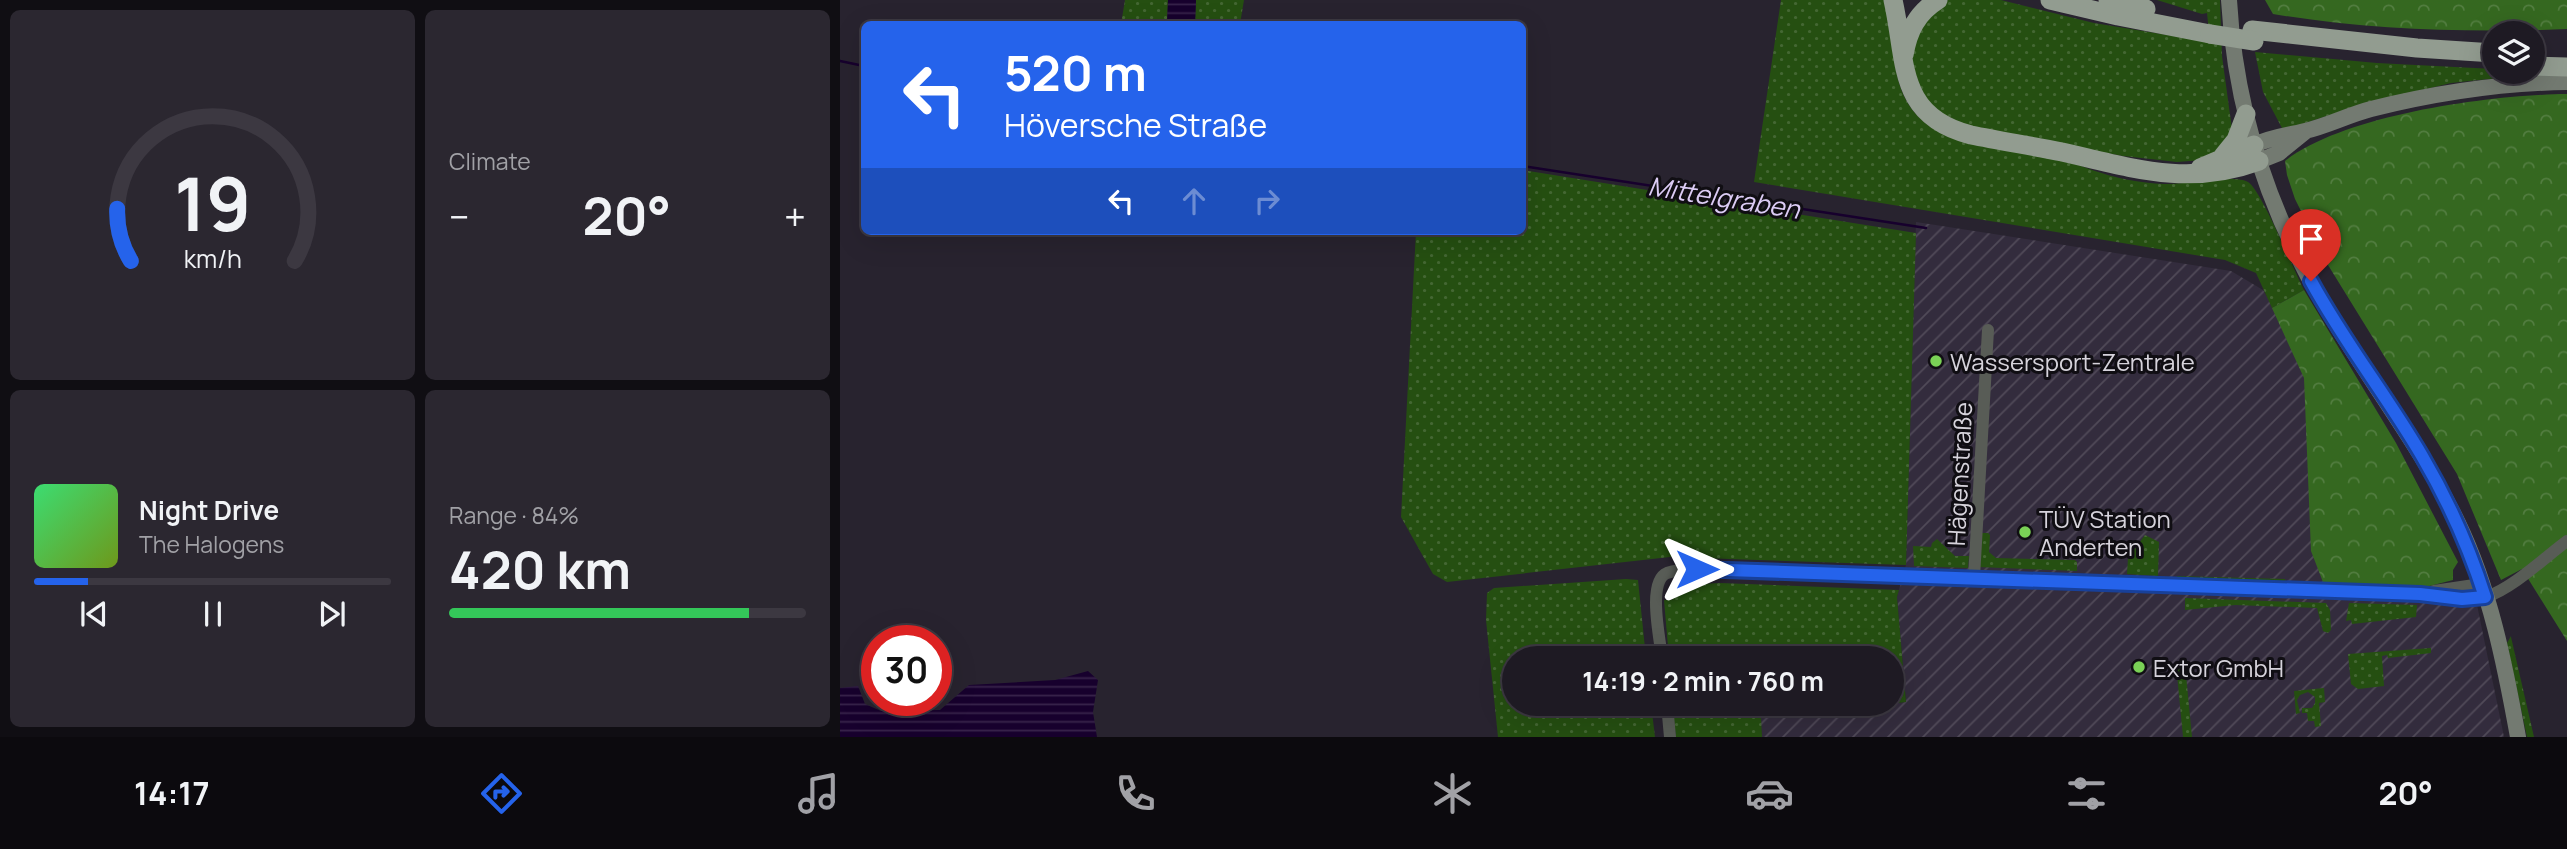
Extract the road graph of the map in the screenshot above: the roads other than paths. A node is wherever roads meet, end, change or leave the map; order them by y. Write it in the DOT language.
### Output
graph roads {
  1 [pos="1893,0"];
  2 [pos="1938,0"];
  3 [pos="2050,0"];
  4 [pos="2108,0"];
  5 [pos="2229,0"];
  6 [pos="2209,28"];
  7 [pos="2253,36"];
  8 [pos="2482,52"];
  9 [pos="2545,54"];
  10 [pos="2567,55"];
  11 [pos="1903,59"];
  12 [pos="2482,63"];
  13 [pos="2545,66"];
  14 [pos="2567,67"];
  15 [pos="2567,82"];
  16 [pos="2246,114"];
  17 [pos="2256,153"];
  18 [pos="2220,159"];
  19 [pos="2189,173"];
  20 [pos="1988,330"];
  21 [pos="2567,541"];
  22 [pos="1974,578"];
  23 [pos="2483,591"];
  24 [pos="1661,646"];
  25 [pos="1668,716"];
  26 [pos="1670,737"];
  27 [pos="2518,737"];
  1 -- 11 [label="highway"];
  2 -- 11 [label="highway"];
  3 -- 6 [label="highway"];
  4 -- 6 [label="highway"];
  5 -- 16 [label="main road"];
  6 -- 7 [label="highway, bridge"];
  7 -- 8 [label="highway"];
  7 -- 12 [label="highway"];
  9 -- 10 [label="highway"];
  11 -- 19 [label="highway"];
  13 -- 14 [label="highway"];
  15 -- 17 [label="main road"];
  16 -- 17 [label="main road"];
  16 -- 18 [label="highway"];
  17 -- 18 [label="highway"];
  17 -- 19 [label="highway"];
  17 -- 23 [label="main road"];
  18 -- 19 [label="highway"];
  20 -- 22 [label="street, Hägenstraße"];
  21 -- 23 [label="street"];
  22 -- 23 [label="street, Hägenstraße"];
  22 -- 24 [label="street, Hägenstraße"];
  23 -- 27 [label="main road"];
  25 -- 26 [label="street"];
}
